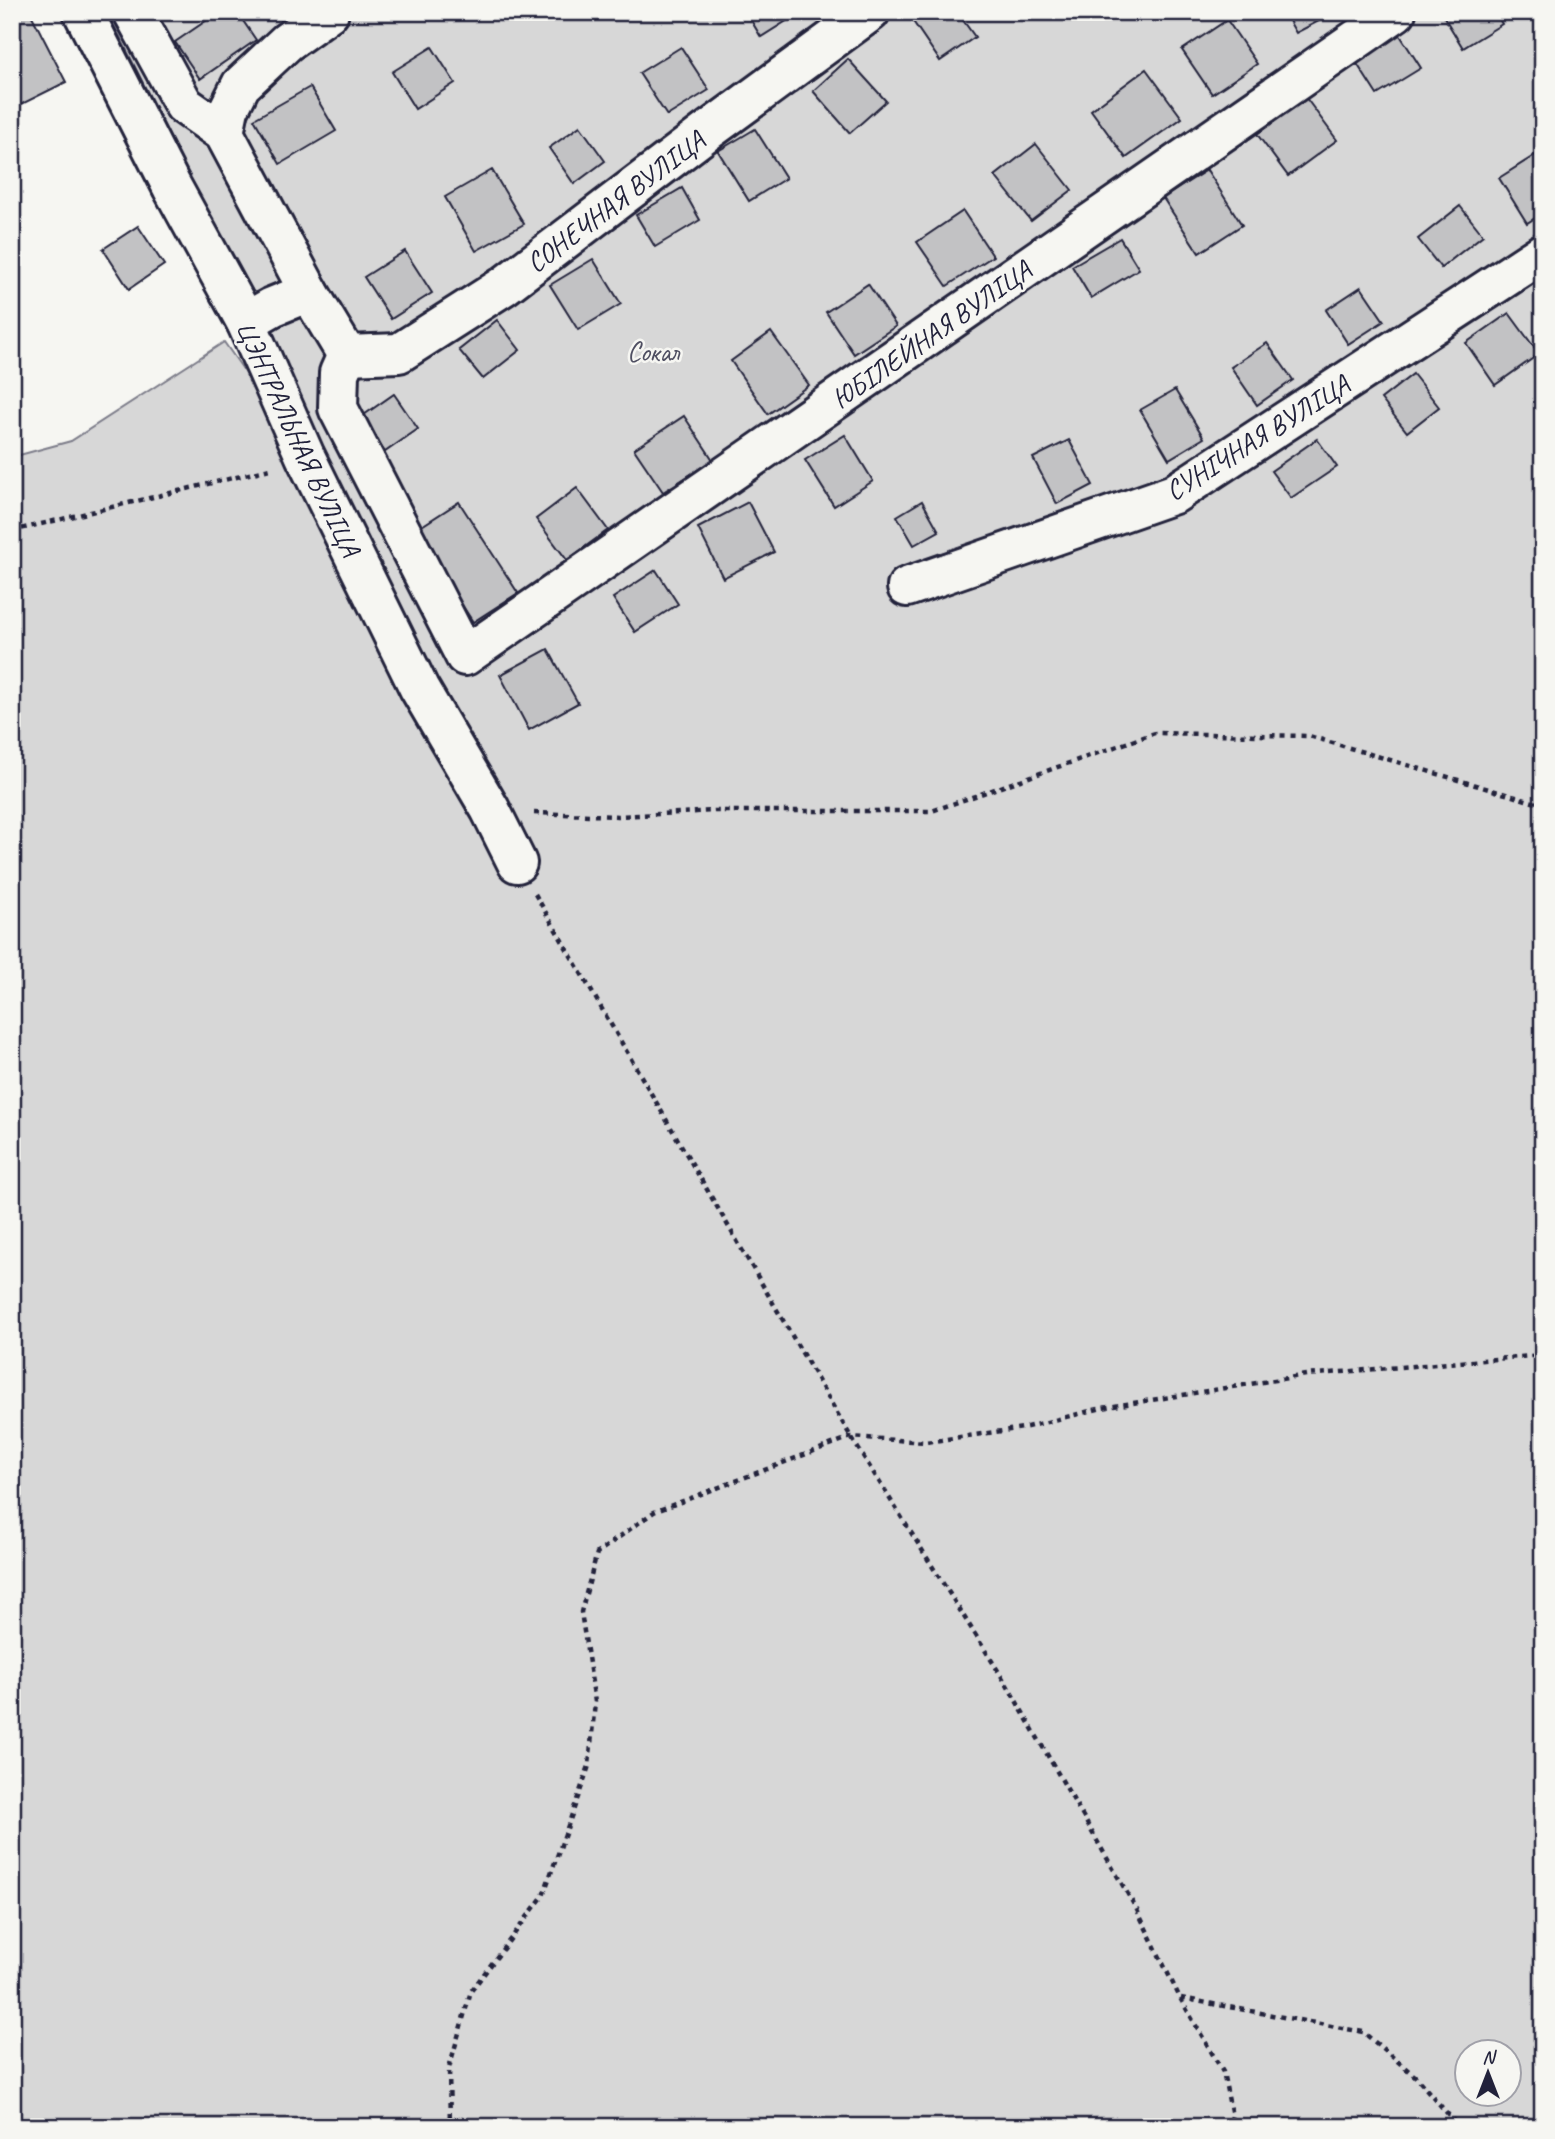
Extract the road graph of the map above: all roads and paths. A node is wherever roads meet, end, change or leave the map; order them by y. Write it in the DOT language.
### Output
graph roads {
  1 [pos="83,12"];
  2 [pos="133,12"];
  3 [pos="330,12"];
  4 [pos="870,12"];
  5 [pos="1396,12"];
  6 [pos="225,133"];
  7 [pos="1543,253"];
  8 [pos="309,292"];
  9 [pos="246,322"];
  10 [pos="347,355"];
  11 [pos="305,456"];
  12 [pos="12,531"];
  13 [pos="908,587"];
  14 [pos="1543,805"];
  15 [pos="490,809"];
  16 [pos="517,863"];
  17 [pos="1543,1355"];
  18 [pos="851,1437"];
  19 [pos="1180,1998"];
  20 [pos="450,2127"];
  21 [pos="1229,2127"];
  22 [pos="1459,2127"];
  1 -- 9 [label="street, ЦЭНТРАЛЬНАЯ ВУЛІЦА"];
  2 -- 6 [label="street"];
  3 -- 6 [label="street"];
  4 -- 10 [label="street, СОНЕЧНАЯ ВУЛІЦА"];
  5 -- 10 [label="street, ЮБІЛЕЙНАЯ ВУЛІЦА"];
  6 -- 8 [label="street"];
  7 -- 13 [label="street, СУНІЧНАЯ ВУЛІЦА"];
  8 -- 9 [label="street"];
  8 -- 10 [label="street"];
  9 -- 11 [label="street, ЦЭНТРАЛЬНАЯ ВУЛІЦА"];
  11 -- 12 [label="path"];
  11 -- 15 [label="street, ЦЭНТРАЛЬНАЯ ВУЛІЦА"];
  14 -- 15 [label="path"];
  15 -- 16 [label="street, ЦЭНТРАЛЬНАЯ ВУЛІЦА"];
  16 -- 18 [label="path"];
  17 -- 18 [label="path"];
  18 -- 19 [label="path"];
  18 -- 20 [label="path"];
  19 -- 21 [label="path"];
  19 -- 22 [label="path"];
}
